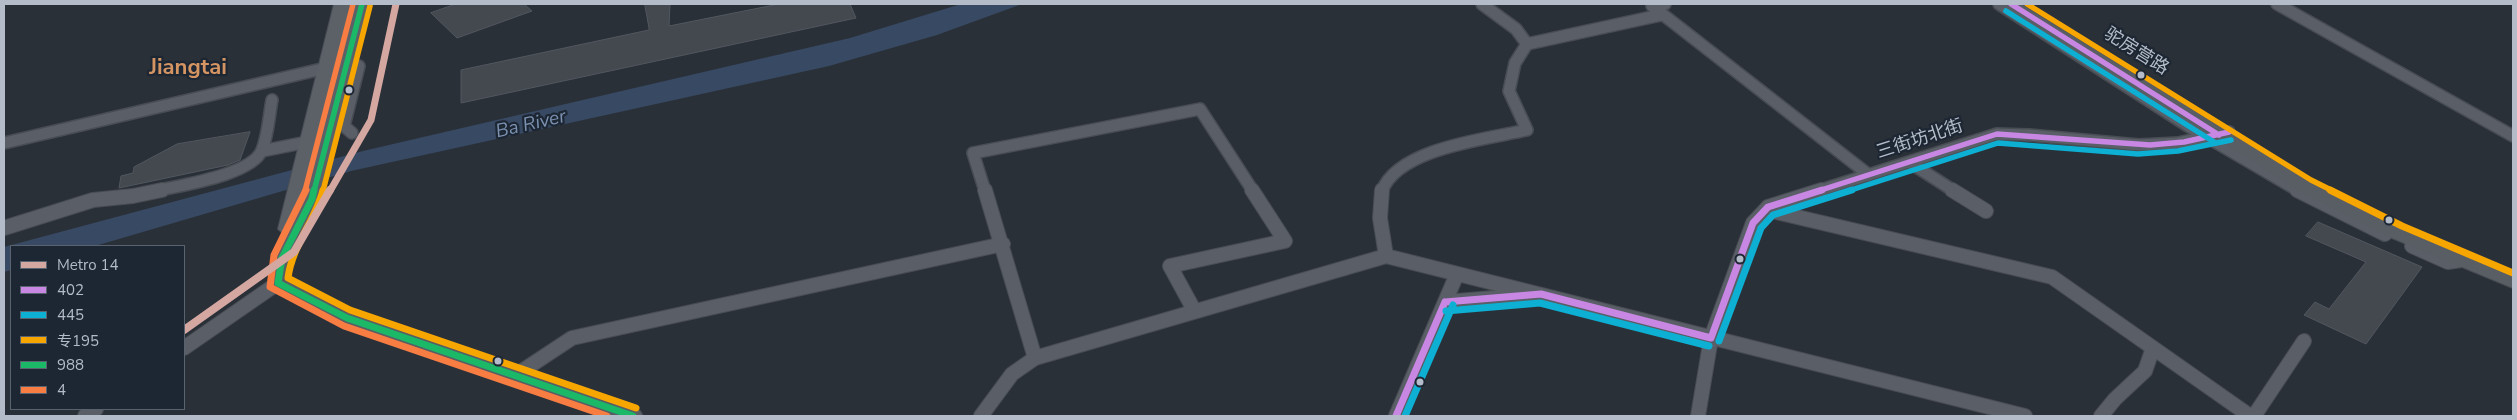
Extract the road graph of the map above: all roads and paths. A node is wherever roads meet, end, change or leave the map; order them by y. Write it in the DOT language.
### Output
graph roads {
  1 [pos="342,4"];
  2 [pos="362,4"];
  3 [pos="1482,4"];
  4 [pos="1998,4"];
  5 [pos="2011,4"];
  6 [pos="2023,4"];
  7 [pos="2277,4"];
  8 [pos="1663,9"];
  9 [pos="1527,44"];
  10 [pos="345,65"];
  11 [pos="326,68"];
  12 [pos="272,100"];
  13 [pos="352,133"];
  14 [pos="2219,135"];
  15 [pos="2513,136"];
  16 [pos="4,143"];
  17 [pos="262,151"];
  18 [pos="312,151"];
  19 [pos="1909,162"];
  20 [pos="1869,175"];
  21 [pos="1768,207"];
  22 [pos="1986,211"];
  23 [pos="4,228"];
  24 [pos="1003,244"];
  25 [pos="1386,256"];
  26 [pos="282,258"];
  27 [pos="1457,274"];
  28 [pos="2513,274"];
  29 [pos="278,282"];
  30 [pos="2513,282"];
  31 [pos="1540,294"];
  32 [pos="1445,302"];
  33 [pos="1194,310"];
  34 [pos="1711,338"];
  35 [pos="2304,341"];
  36 [pos="185,347"];
  37 [pos="2153,348"];
  38 [pos="1035,358"];
  39 [pos="513,377"];
  40 [pos="633,416"];
  41 [pos="981,416"];
  42 [pos="1396,416"];
  43 [pos="1698,416"];
  44 [pos="2025,416"];
  45 [pos="2100,416"];
  46 [pos="2252,416"];
  1 -- 11 [label="main road"];
  2 -- 10 [label="main road"];
  3 -- 9 [label="street"];
  4 -- 14 [label="street"];
  5 -- 14 [label="street, 驼房营路"];
  6 -- 14 [label="street, 驼房营路"];
  7 -- 15 [label="street"];
  8 -- 9 [label="street"];
  8 -- 20 [label="street"];
  9 -- 25 [label="street"];
  10 -- 11 [label="street"];
  10 -- 13 [label="street"];
  10 -- 18 [label="main road"];
  11 -- 16 [label="street"];
  11 -- 18 [label="main road"];
  12 -- 17 [label="street"];
  14 -- 19 [label="street, 三街坊北街"];
  14 -- 28 [label="street"];
  14 -- 30 [label="street"];
  17 -- 18 [label="street"];
  17 -- 23 [label="street"];
  18 -- 26 [label="main road"];
  19 -- 20 [label="street, 三街坊北街"];
  19 -- 22 [label="street"];
  20 -- 21 [label="street, 三街坊北街"];
  21 -- 34 [label="street"];
  21 -- 37 [label="street"];
  24 -- 33 [label="street"];
  24 -- 38 [label="street"];
  24 -- 39 [label="street"];
  25 -- 27 [label="street"];
  25 -- 33 [label="street"];
  26 -- 29 [label="street"];
  27 -- 31 [label="street"];
  27 -- 32 [label="street"];
  29 -- 36 [label="street"];
  29 -- 39 [label="street"];
  31 -- 32 [label="street"];
  31 -- 34 [label="street"];
  32 -- 42 [label="street"];
  33 -- 38 [label="street"];
  34 -- 43 [label="street"];
  34 -- 44 [label="street"];
  35 -- 46 [label="street"];
  37 -- 45 [label="street"];
  37 -- 46 [label="street"];
  38 -- 41 [label="street"];
  39 -- 40 [label="street"];
}
